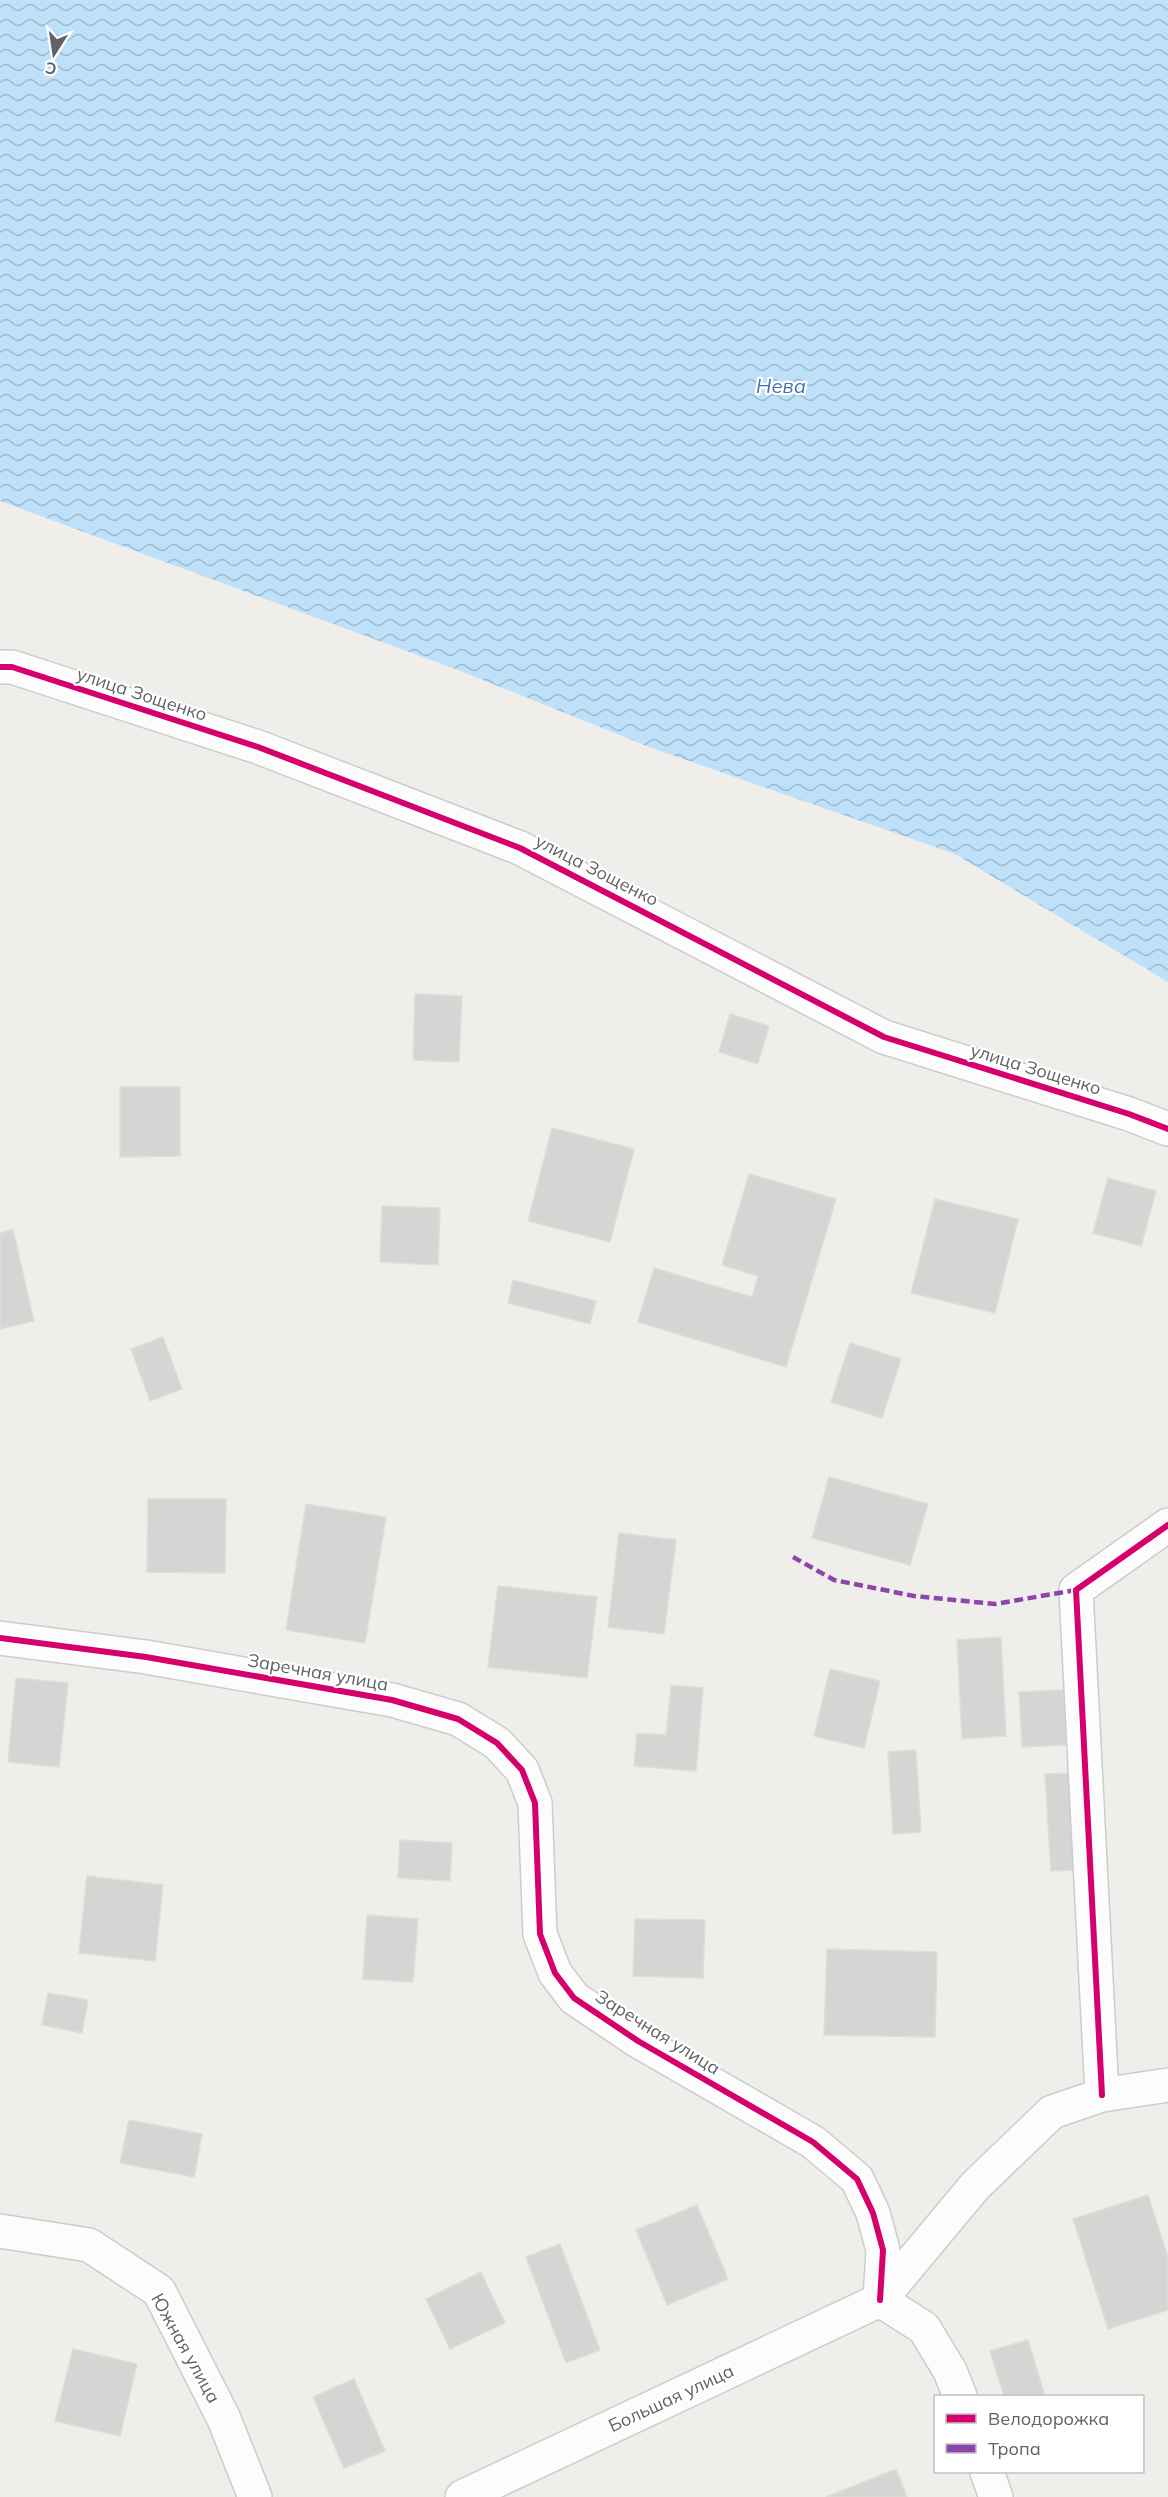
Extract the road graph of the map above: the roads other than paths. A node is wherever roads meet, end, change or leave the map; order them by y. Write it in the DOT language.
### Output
graph roads {
  1 [pos="0,667"];
  2 [pos="1168,1129"];
  3 [pos="1168,1525"];
  4 [pos="0,1638"];
  5 [pos="1168,2085"];
  6 [pos="1102,2095"];
  7 [pos="0,2231"];
  8 [pos="880,2300"];
  9 [pos="959,2395"];
  10 [pos="987,2473"];
  11 [pos="255,2497"];
  12 [pos="462,2497"];
  13 [pos="996,2497"];
  1 -- 2 [label="street, улица Зощенко"];
  3 -- 6 [label="street"];
  4 -- 8 [label="street, Заречная улица"];
  5 -- 6 [label="street"];
  6 -- 8 [label="street"];
  7 -- 11 [label="street, Южная улица"];
  8 -- 9 [label="street"];
  8 -- 12 [label="street, Большая улица"];
  10 -- 13 [label="street"];
}
